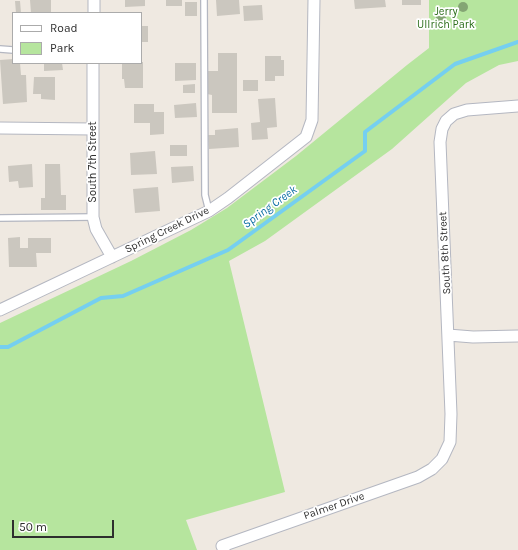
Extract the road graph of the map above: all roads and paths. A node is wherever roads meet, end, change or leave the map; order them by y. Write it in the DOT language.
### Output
graph roads {
  1 [pos="94,0"];
  2 [pos="204,0"];
  3 [pos="314,0"];
  4 [pos="94,12"];
  5 [pos="0,49"];
  6 [pos="12,50"];
  7 [pos="93,64"];
  8 [pos="518,106"];
  9 [pos="0,128"];
  10 [pos="93,128"];
  11 [pos="209,211"];
  12 [pos="93,217"];
  13 [pos="0,218"];
  14 [pos="112,257"];
  15 [pos="0,310"];
  16 [pos="448,335"];
  17 [pos="518,336"];
  18 [pos="442,460"];
  19 [pos="223,548"];
  1 -- 4 [label="street"];
  2 -- 11 [label="lane"];
  3 -- 11 [label="street, Spring Creek Drive"];
  5 -- 6 [label="lane"];
  7 -- 10 [label="street, South 7th Street"];
  8 -- 16 [label="street, South 8th Street"];
  9 -- 10 [label="street"];
  10 -- 12 [label="street, South 7th Street"];
  11 -- 14 [label="street, Spring Creek Drive"];
  12 -- 13 [label="lane"];
  12 -- 14 [label="street, South 7th Street"];
  14 -- 15 [label="street, Spring Creek Drive"];
  16 -- 17 [label="street"];
  16 -- 18 [label="street, South 8th Street"];
  18 -- 19 [label="street, Palmer Drive"];
}
